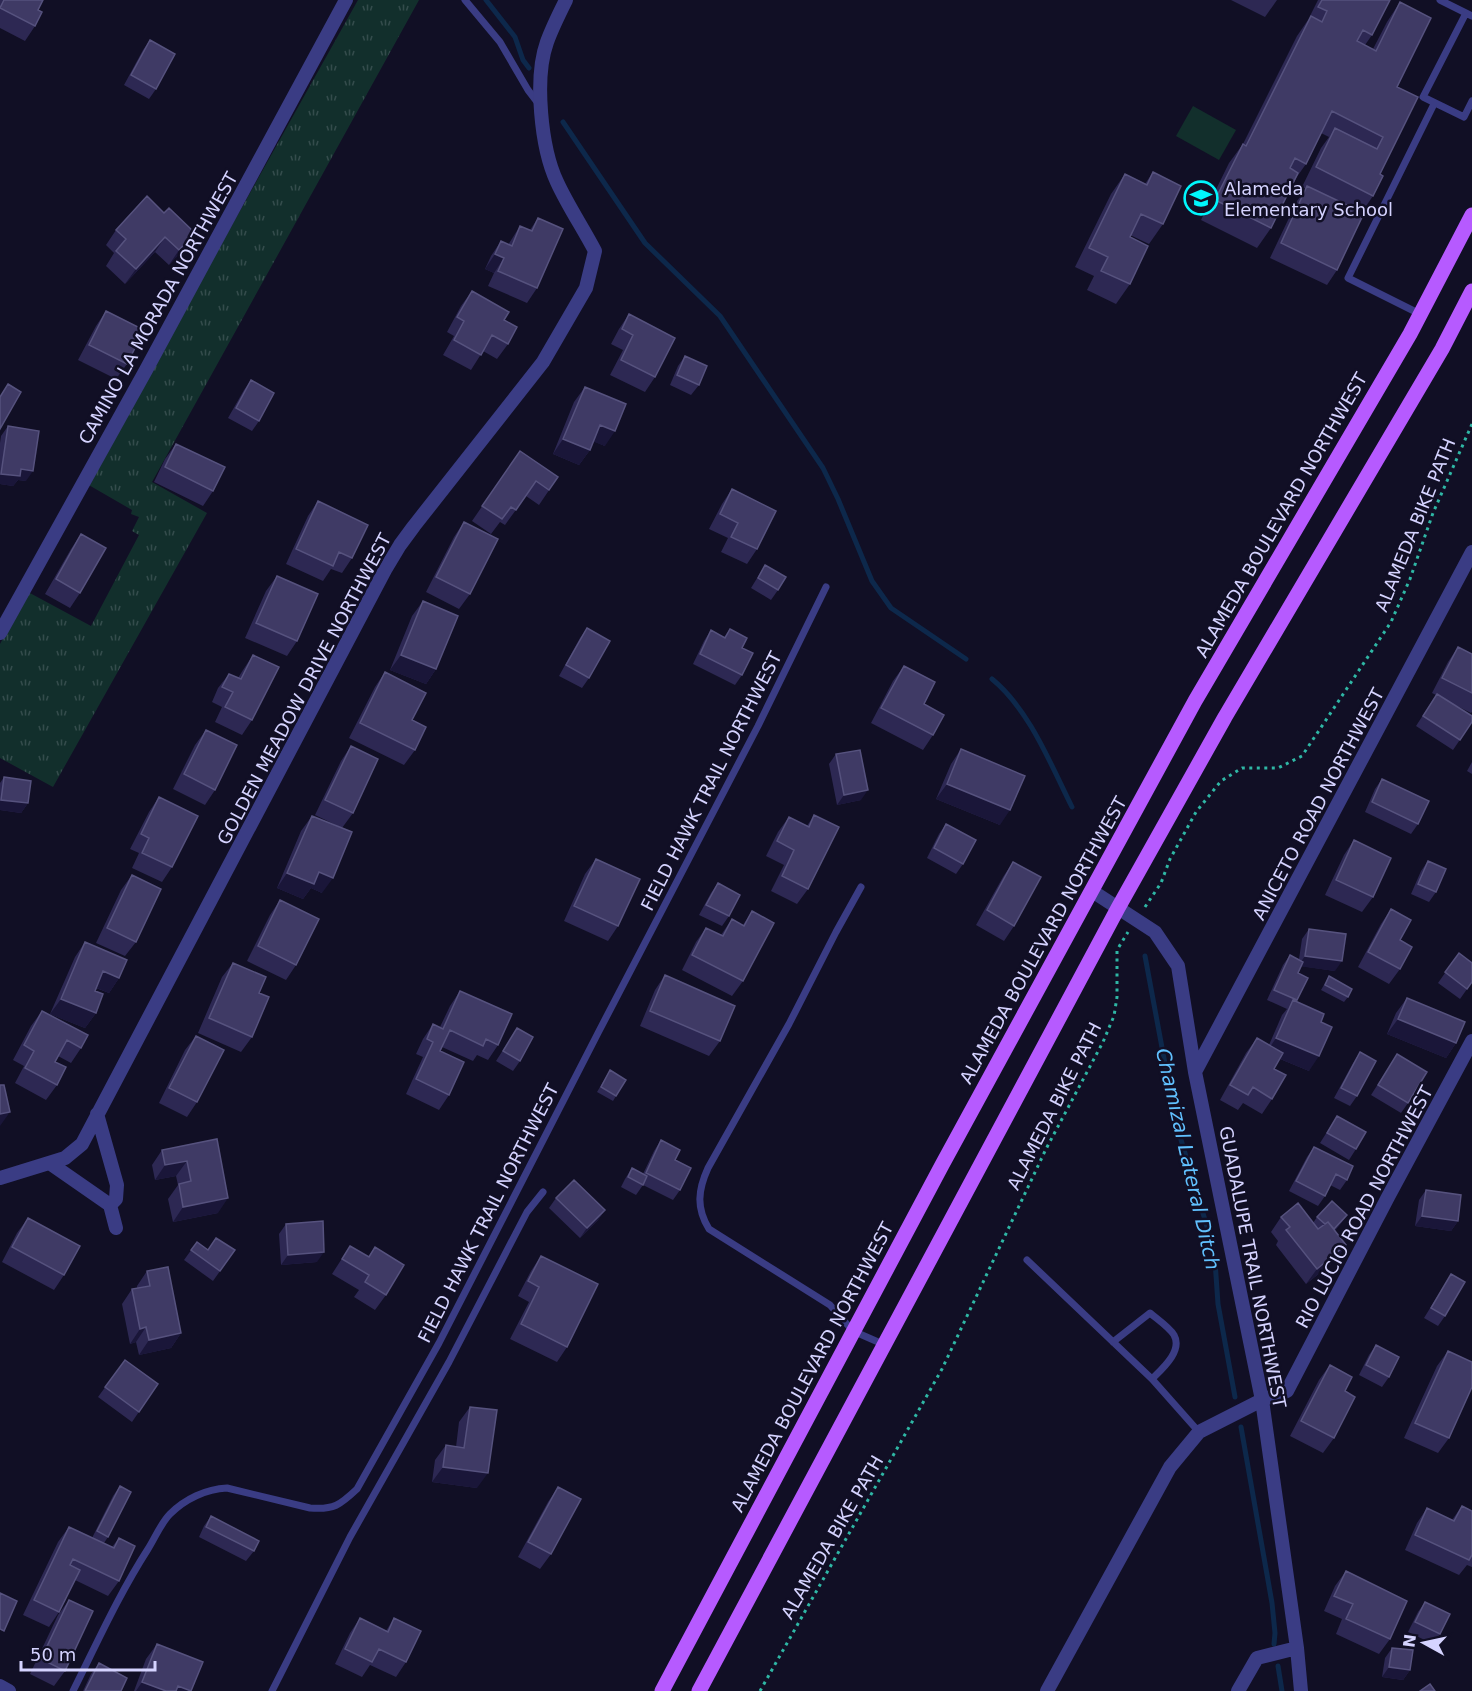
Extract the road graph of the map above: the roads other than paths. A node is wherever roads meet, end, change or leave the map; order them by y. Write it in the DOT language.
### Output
graph roads {
  1 [pos="346,0"];
  2 [pos="465,0"];
  3 [pos="566,0"];
  4 [pos="1440,0"];
  5 [pos="1469,14"];
  6 [pos="1472,101"];
  7 [pos="1434,104"];
  8 [pos="541,106"];
  9 [pos="1472,215"];
  10 [pos="1472,291"];
  11 [pos="1420,314"];
  12 [pos="1472,552"];
  13 [pos="826,587"];
  14 [pos="0,633"];
  15 [pos="861,887"];
  16 [pos="1092,891"];
  17 [pos="1118,908"];
  18 [pos="1472,1041"];
  19 [pos="1195,1072"];
  20 [pos="97,1114"];
  21 [pos="51,1164"];
  22 [pos="0,1178"];
  23 [pos="543,1192"];
  24 [pos="110,1205"];
  25 [pos="116,1228"];
  26 [pos="1027,1260"];
  27 [pos="853,1331"];
  28 [pos="1113,1342"];
  29 [pos="885,1345"];
  30 [pos="1152,1379"];
  31 [pos="1262,1400"];
  32 [pos="1199,1432"];
  33 [pos="1297,1648"];
  34 [pos="0,1686"];
  35 [pos="9,1691"];
  36 [pos="73,1691"];
  37 [pos="272,1691"];
  38 [pos="662,1691"];
  39 [pos="699,1691"];
  40 [pos="1047,1691"];
  41 [pos="1238,1691"];
  42 [pos="1301,1691"];
  1 -- 14 [label="street, CAMINO LA MORADA NORTHWEST"];
  2 -- 8 [label="lane"];
  3 -- 8 [label="street, GOLDEN MEADOW DRIVE NORTHWEST"];
  4 -- 5 [label="lane"];
  5 -- 7 [label="lane"];
  6 -- 7 [label="lane"];
  7 -- 11 [label="lane"];
  8 -- 20 [label="street, GOLDEN MEADOW DRIVE NORTHWEST"];
  9 -- 11 [label="main road, ALAMEDA BOULEVARD NORTHWEST"];
  10 -- 17 [label="main road"];
  11 -- 16 [label="main road, ALAMEDA BOULEVARD NORTHWEST"];
  12 -- 19 [label="street, ANICETO ROAD NORTHWEST"];
  13 -- 36 [label="lane, FIELD HAWK TRAIL NORTHWEST"];
  15 -- 27 [label="lane"];
  16 -- 17 [label="street, GUADALUPE TRAIL NORTHWEST"];
  16 -- 27 [label="main road, ALAMEDA BOULEVARD NORTHWEST"];
  17 -- 19 [label="street, GUADALUPE TRAIL NORTHWEST"];
  17 -- 29 [label="main road"];
  18 -- 31 [label="street, RIO LUCIO ROAD NORTHWEST"];
  19 -- 31 [label="street, GUADALUPE TRAIL NORTHWEST"];
  20 -- 21 [label="street, GOLDEN MEADOW DRIVE NORTHWEST"];
  20 -- 24 [label="street"];
  21 -- 22 [label="street, GOLDEN MEADOW DRIVE NORTHWEST"];
  21 -- 24 [label="street"];
  23 -- 37 [label="lane"];
  24 -- 25 [label="street"];
  26 -- 28 [label="lane"];
  27 -- 29 [label="lane"];
  27 -- 38 [label="main road, ALAMEDA BOULEVARD NORTHWEST"];
  28 -- 30 [label="lane"];
  28 -- 30 [label="lane"];
  29 -- 39 [label="main road"];
  30 -- 32 [label="lane"];
  31 -- 32 [label="street, RIO LUCIO ROAD NORTHWEST"];
  31 -- 33 [label="street, GUADALUPE TRAIL NORTHWEST"];
  32 -- 40 [label="street, RIO LUCIO ROAD NORTHWEST"];
  33 -- 41 [label="street"];
  33 -- 42 [label="street, GUADALUPE TRAIL NORTHWEST"];
  34 -- 35 [label="street"];
}
